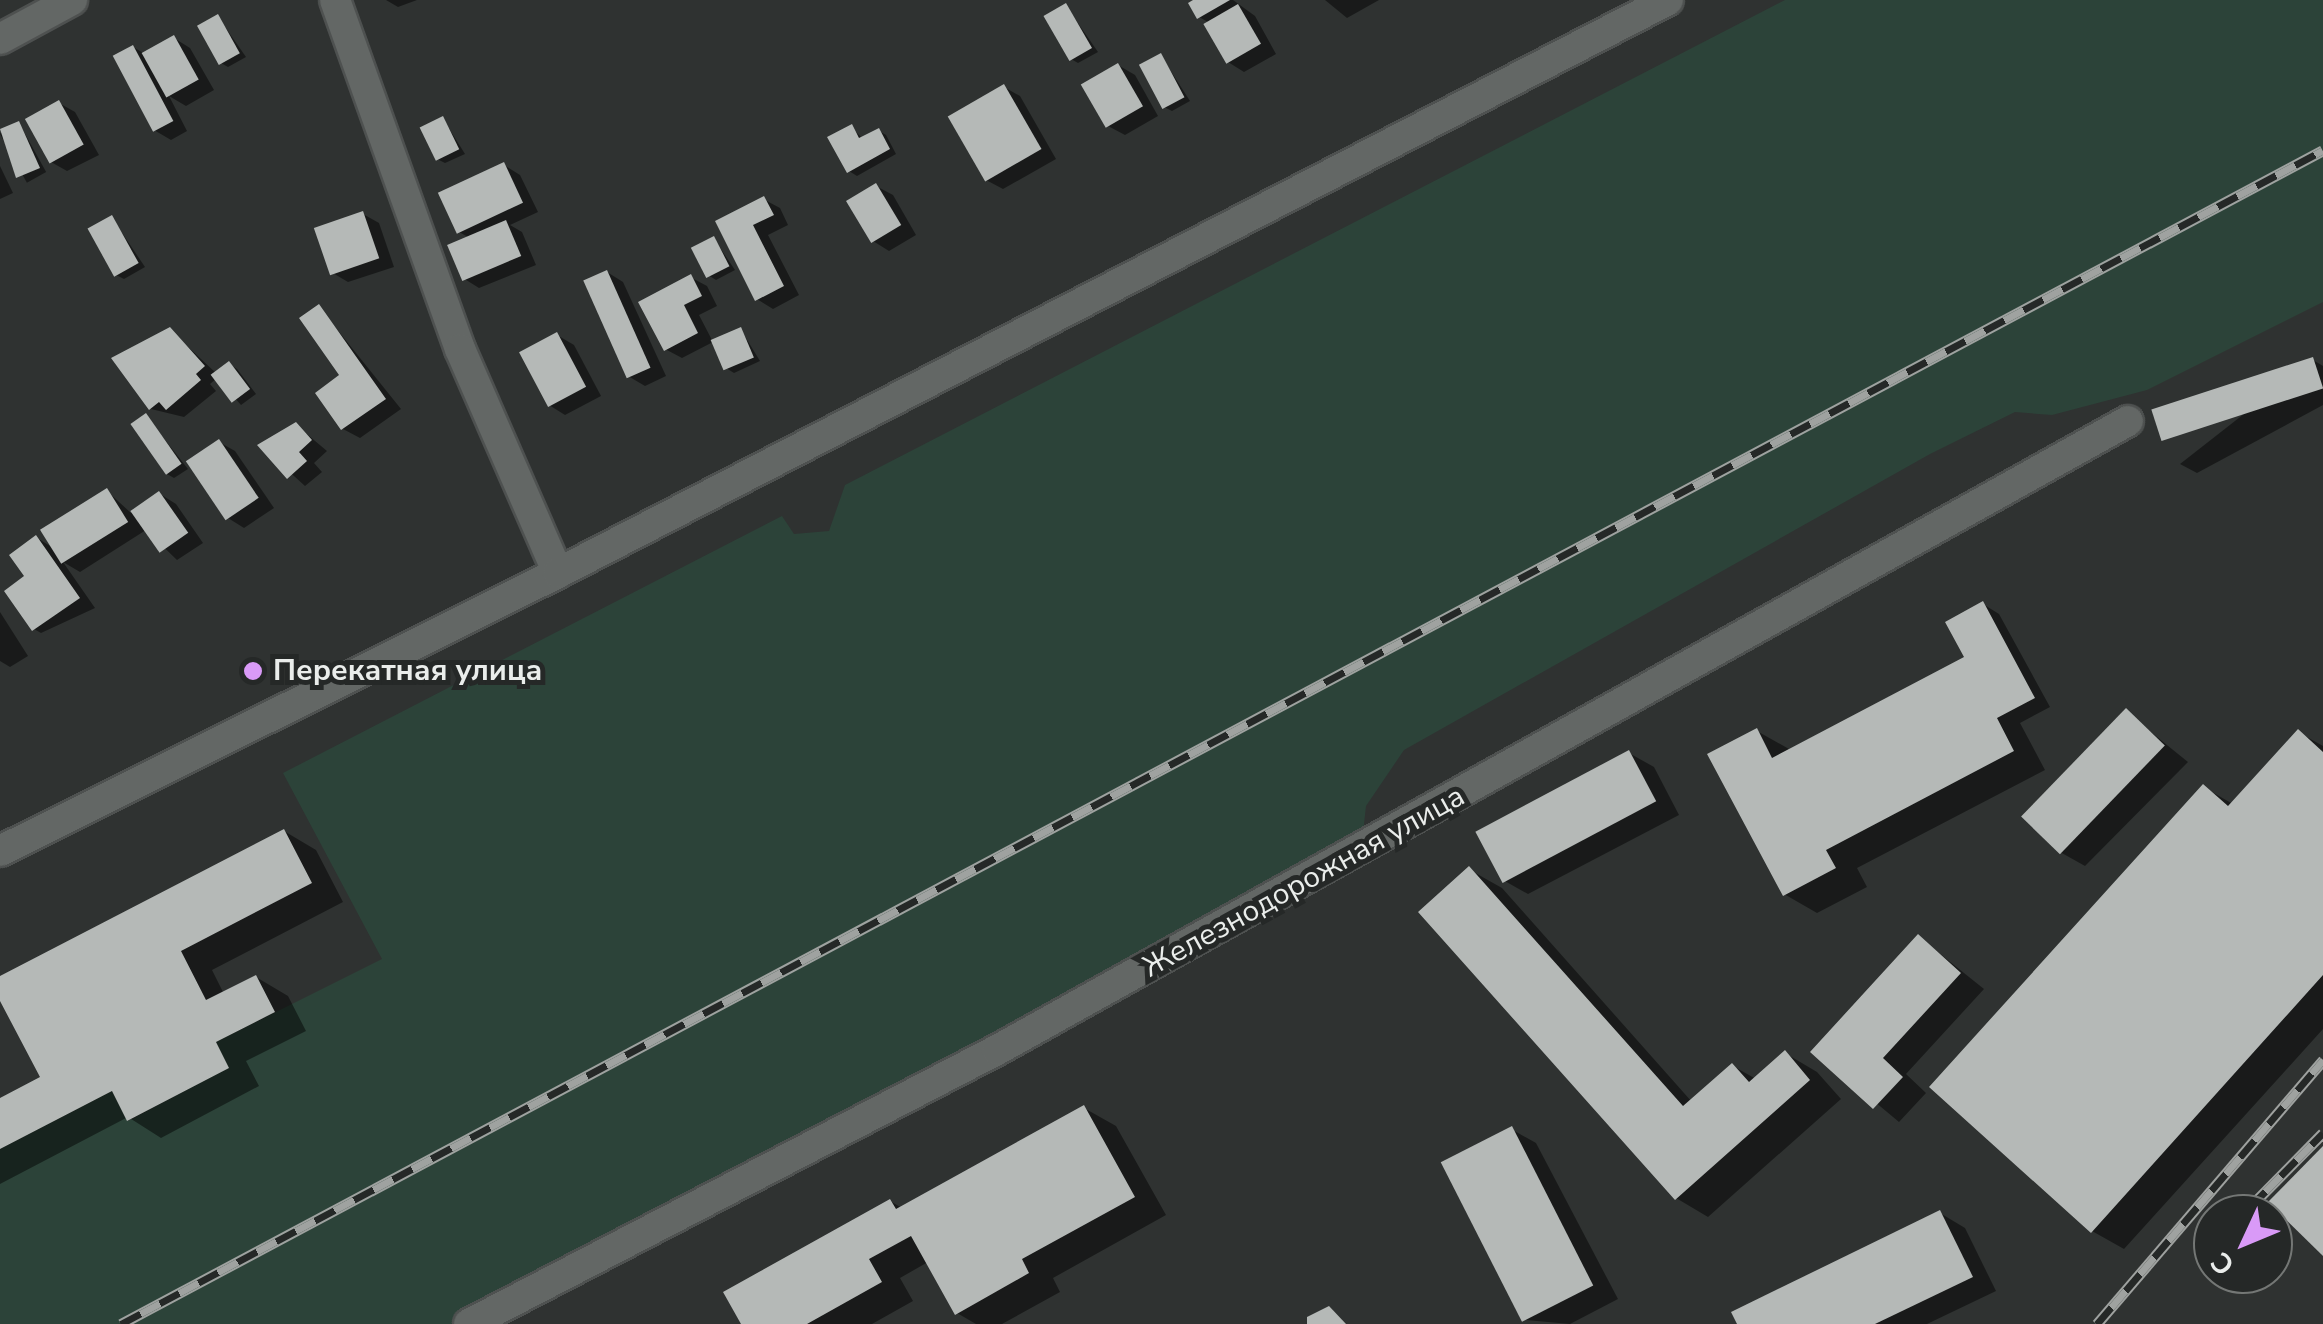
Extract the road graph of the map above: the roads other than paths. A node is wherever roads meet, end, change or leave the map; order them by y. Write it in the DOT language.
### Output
graph roads {
  1 [pos="72,0"];
  2 [pos="334,0"];
  3 [pos="1668,0"];
  4 [pos="0,39"];
  5 [pos="2128,421"];
  6 [pos="558,573"];
  7 [pos="0,851"];
  8 [pos="470,1324"];
  1 -- 4 [label="street"];
  2 -- 6 [label="street"];
  3 -- 6 [label="street"];
  5 -- 8 [label="street, Железнодорожная улица"];
  6 -- 7 [label="street"];
}
